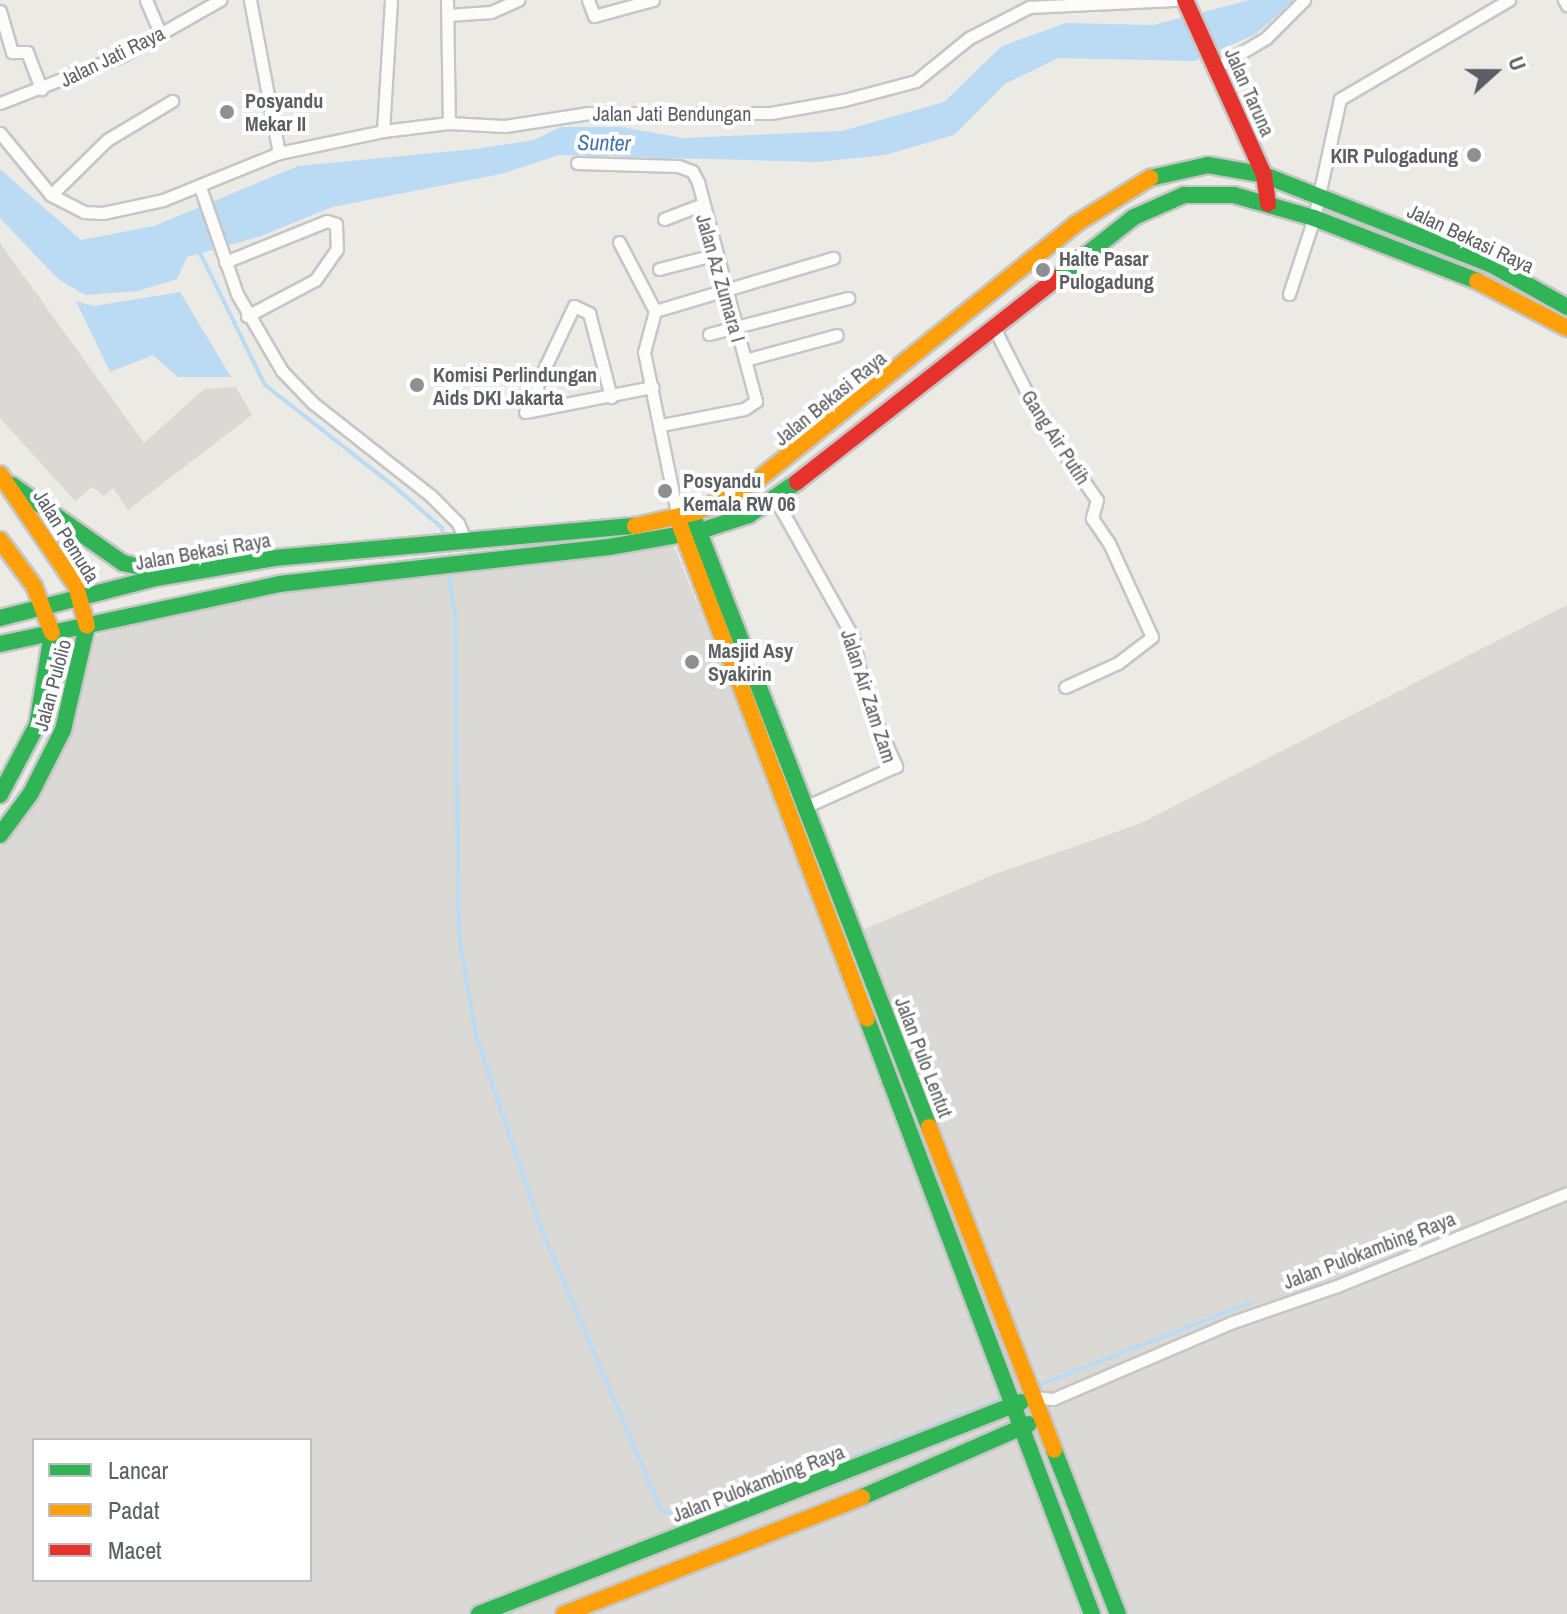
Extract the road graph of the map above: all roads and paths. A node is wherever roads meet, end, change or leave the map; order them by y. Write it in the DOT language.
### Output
graph roads {
  1 [pos="146,0"];
  2 [pos="220,0"];
  3 [pos="250,0"];
  4 [pos="391,0"];
  5 [pos="447,0"];
  6 [pos="518,0"];
  7 [pos="653,0"];
  8 [pos="1304,0"];
  9 [pos="1509,0"];
  10 [pos="588,2"];
  11 [pos="1182,2"];
  12 [pos="0,11"];
  13 [pos="448,15"];
  14 [pos="160,33"];
  15 [pos="1215,62"];
  16 [pos="41,89"];
  17 [pos="172,101"];
  18 [pos="0,103"];
  19 [pos="449,123"];
  20 [pos="383,131"];
  21 [pos="0,133"];
  22 [pos="279,153"];
  23 [pos="577,163"];
  24 [pos="1264,175"];
  25 [pos="201,190"];
  26 [pos="51,195"];
  27 [pos="1319,195"];
  28 [pos="1268,204"];
  29 [pos="701,205"];
  30 [pos="1314,218"];
  31 [pos="664,219"];
  32 [pos="619,242"];
  33 [pos="713,255"];
  34 [pos="833,258"];
  35 [pos="224,259"];
  36 [pos="659,269"];
  37 [pos="725,291"];
  38 [pos="1289,294"];
  39 [pos="848,298"];
  40 [pos="1567,307"];
  41 [pos="655,311"];
  42 [pos="247,316"];
  43 [pos="993,326"];
  44 [pos="734,327"];
  45 [pos="1567,328"];
  46 [pos="709,334"];
  47 [pos="837,335"];
  48 [pos="745,360"];
  49 [pos="653,387"];
  50 [pos="611,397"];
  51 [pos="661,425"];
  52 [pos="6,479"];
  53 [pos="776,500"];
  54 [pos="682,517"];
  55 [pos="699,531"];
  56 [pos="0,540"];
  57 [pos="462,542"];
  58 [pos="175,574"];
  59 [pos="81,596"];
  60 [pos="44,605"];
  61 [pos="0,618"];
  62 [pos="87,626"];
  63 [pos="52,633"];
  64 [pos="0,644"];
  65 [pos="1065,687"];
  66 [pos="37,725"];
  67 [pos="63,730"];
  68 [pos="0,795"];
  69 [pos="807,806"];
  70 [pos="0,835"];
  71 [pos="1567,1193"];
  72 [pos="1030,1390"];
  73 [pos="1011,1398"];
  74 [pos="1053,1399"];
  75 [pos="1041,1419"];
  76 [pos="1022,1427"];
  77 [pos="479,1614"];
  78 [pos="564,1614"];
  79 [pos="1092,1614"];
  80 [pos="1118,1614"];
  1 -- 14 [label="street"];
  2 -- 14 [label="street, Jalan Jati Raya"];
  3 -- 22 [label="street"];
  4 -- 20 [label="street"];
  5 -- 13 [label="street"];
  6 -- 13 [label="street"];
  7 -- 10 [label="street"];
  8 -- 15 [label="street"];
  9 -- 27 [label="street"];
  11 -- 15 [label="street, Jalan Taruna"];
  11 -- 19 [label="street, Jalan Jati Bendungan"];
  12 -- 16 [label="street"];
  13 -- 19 [label="street"];
  14 -- 16 [label="street, Jalan Jati Raya"];
  15 -- 24 [label="street, Jalan Taruna"];
  16 -- 18 [label="street, Jalan Jati Raya"];
  17 -- 26 [label="street"];
  19 -- 20 [label="street, Jalan Jati Bendungan"];
  20 -- 22 [label="street, Jalan Jati Bendungan"];
  21 -- 26 [label="street, Jalan Jati Bendungan"];
  22 -- 25 [label="street, Jalan Jati Bendungan"];
  23 -- 29 [label="street, Jalan Az Zumara I"];
  24 -- 27 [label="street, Jalan Bekasi Raya"];
  24 -- 28 [label="street, Jalan Taruna"];
  24 -- 54 [label="street, Jalan Bekasi Raya"];
  25 -- 26 [label="street, Jalan Jati Bendungan"];
  25 -- 35 [label="street"];
  27 -- 30 [label="street"];
  27 -- 40 [label="street, Jalan Bekasi Raya"];
  28 -- 30 [label="street, Jalan Bekasi Raya"];
  28 -- 43 [label="street, Jalan Bekasi Raya"];
  29 -- 31 [label="street"];
  29 -- 33 [label="street, Jalan Az Zumara I"];
  30 -- 38 [label="street"];
  30 -- 45 [label="street, Jalan Bekasi Raya"];
  32 -- 41 [label="street"];
  33 -- 36 [label="street"];
  33 -- 37 [label="street, Jalan Az Zumara I"];
  34 -- 37 [label="street"];
  35 -- 42 [label="street"];
  35 -- 42 [label="street"];
  37 -- 41 [label="street"];
  37 -- 44 [label="street, Jalan Az Zumara I"];
  39 -- 44 [label="street"];
  41 -- 49 [label="street"];
  42 -- 57 [label="street"];
  43 -- 53 [label="street, Jalan Bekasi Raya"];
  43 -- 65 [label="street, Gang Air Putih"];
  44 -- 46 [label="street"];
  44 -- 48 [label="street, Jalan Az Zumara I"];
  47 -- 48 [label="street"];
  48 -- 51 [label="street, Jalan Az Zumara I"];
  49 -- 50 [label="street"];
  49 -- 51 [label="street"];
  50 -- 50 [label="street"];
  51 -- 54 [label="street"];
  52 -- 58 [label="street"];
  52 -- 59 [label="street, Jalan Pemuda"];
  53 -- 55 [label="street, Jalan Bekasi Raya"];
  53 -- 69 [label="street, Jalan Air Zam Zam"];
  54 -- 55 [label="street, Jalan Pulo Lentut"];
  54 -- 57 [label="street, Jalan Bekasi Raya"];
  54 -- 62 [label="street, Jalan Bekasi Raya"];
  54 -- 73 [label="street, Jalan Pulo Lentut"];
  55 -- 69 [label="street, Jalan Pulo Lentut"];
  56 -- 60 [label="street"];
  57 -- 58 [label="street, Jalan Bekasi Raya"];
  58 -- 59 [label="street, Jalan Bekasi Raya"];
  59 -- 60 [label="street, Jalan Bekasi Raya"];
  59 -- 62 [label="street, Jalan Pemuda"];
  60 -- 61 [label="street, Jalan Bekasi Raya"];
  60 -- 63 [label="street"];
  62 -- 63 [label="street, Jalan Bekasi Raya"];
  62 -- 67 [label="street, Jalan Pulolio"];
  63 -- 64 [label="street, Jalan Bekasi Raya"];
  63 -- 66 [label="street, Jalan Pulolio"];
  66 -- 67 [label="street"];
  66 -- 68 [label="street, Jalan Pulolio"];
  67 -- 70 [label="street, Jalan Pulolio"];
  69 -- 72 [label="street, Jalan Pulo Lentut"];
  71 -- 74 [label="street, Jalan Pulokambing Raya"];
  72 -- 73 [label="street, Jalan Pulokambing Raya"];
  72 -- 74 [label="street, Jalan Pulokambing Raya"];
  72 -- 75 [label="street, Jalan Pulo Lentut"];
  73 -- 76 [label="street, Jalan Pulo Lentut"];
  73 -- 77 [label="street, Jalan Pulokambing Raya"];
  74 -- 75 [label="street"];
  75 -- 76 [label="street"];
  75 -- 80 [label="street, Jalan Pulo Lentut"];
  76 -- 78 [label="street"];
  76 -- 79 [label="street, Jalan Pulo Lentut"];
}
